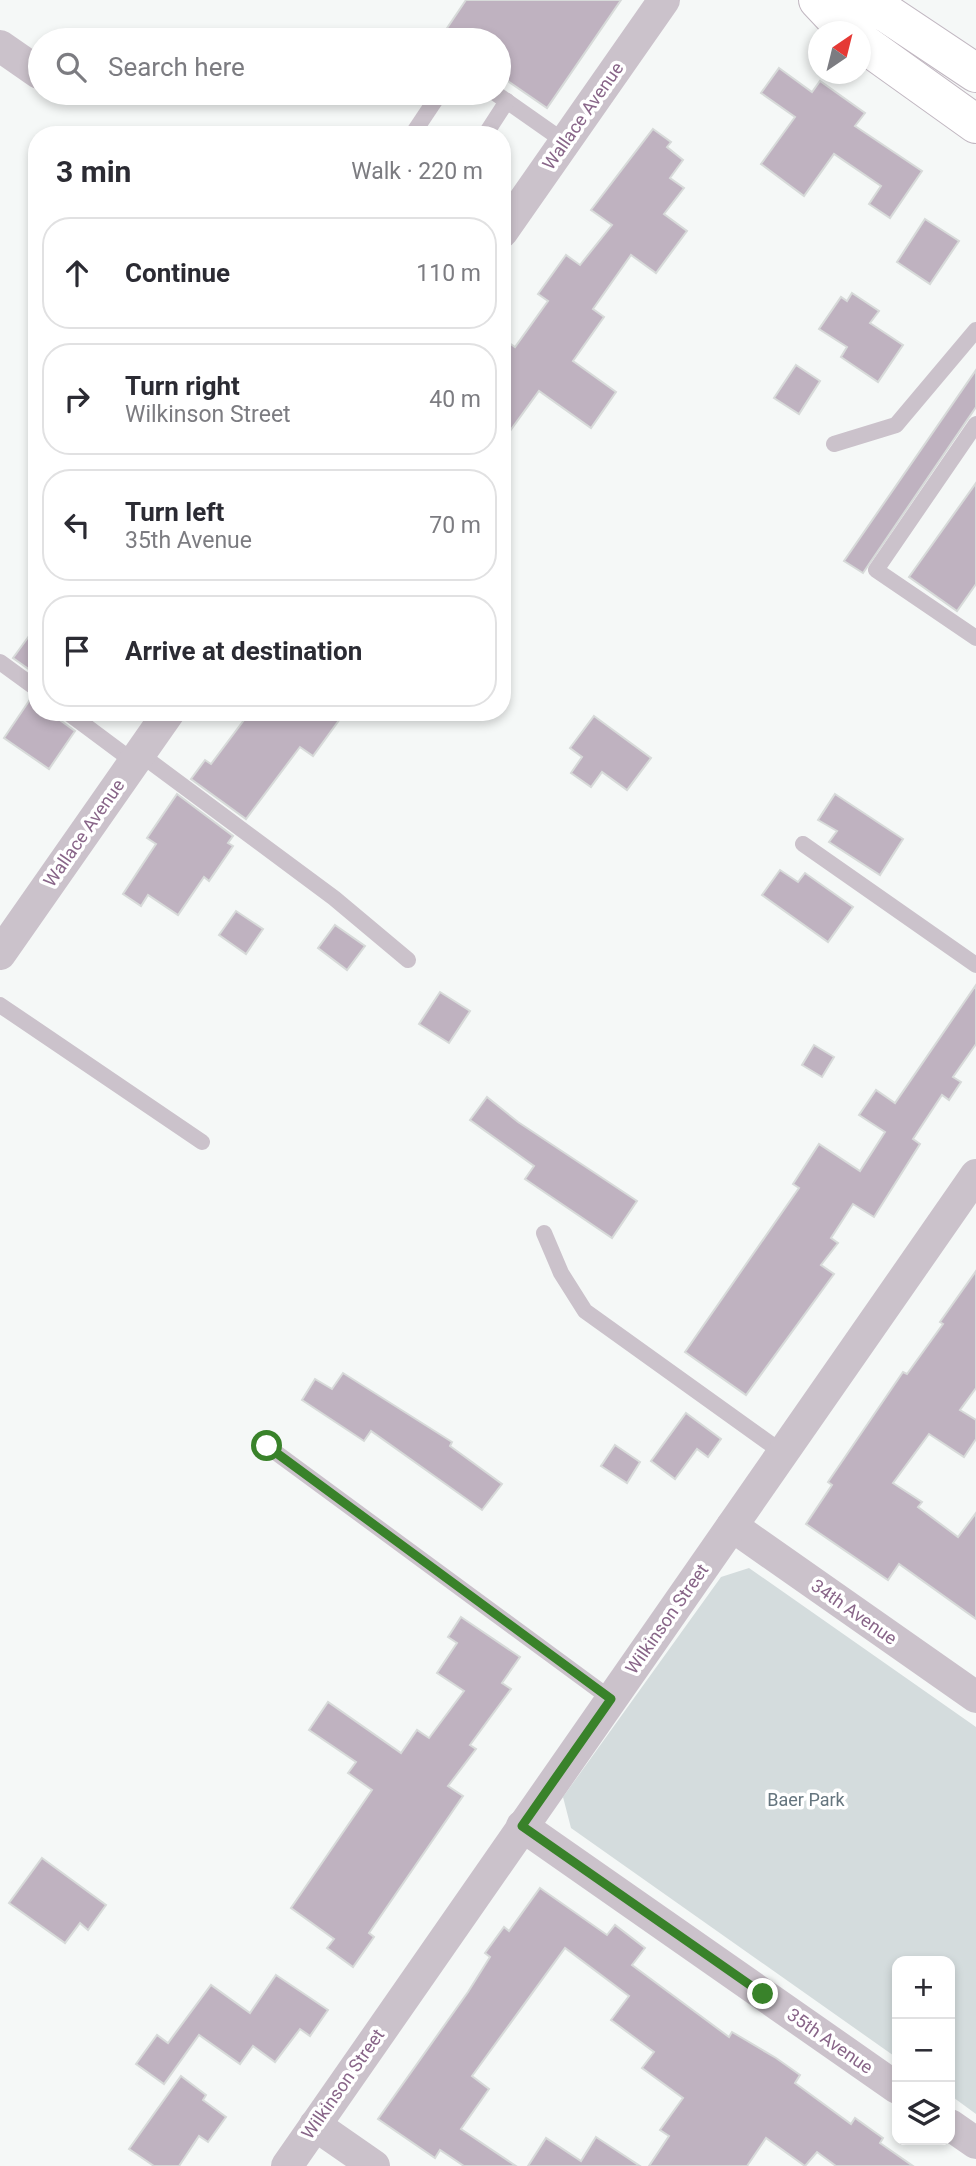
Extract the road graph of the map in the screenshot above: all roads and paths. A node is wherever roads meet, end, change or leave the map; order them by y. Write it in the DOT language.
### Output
graph roads {
  1 [pos="664,0"];
  2 [pos="818,0"];
  3 [pos="852,0"];
  4 [pos="838,21"];
  5 [pos="0,46"];
  6 [pos="871,49"];
  7 [pos="28,65"];
  8 [pos="976,73"];
  9 [pos="511,104"];
  10 [pos="432,105"];
  11 [pos="498,105"];
  12 [pos="976,124"];
  13 [pos="418,126"];
  14 [pos="489,126"];
  15 [pos="565,142"];
  16 [pos="511,219"];
  17 [pos="976,330"];
  18 [pos="976,424"];
  19 [pos="834,444"];
  20 [pos="976,638"];
  21 [pos="0,662"];
  22 [pos="28,683"];
  23 [pos="81,721"];
  24 [pos="163,721"];
  25 [pos="137,758"];
  26 [pos="803,844"];
  27 [pos="0,954"];
  28 [pos="408,960"];
  29 [pos="976,965"];
  30 [pos="0,1005"];
  31 [pos="202,1142"];
  32 [pos="971,1193"];
  33 [pos="544,1233"];
  34 [pos="267,1446"];
  35 [pos="783,1453"];
  36 [pos="732,1526"];
  37 [pos="976,1697"];
  38 [pos="611,1699"];
  39 [pos="522,1826"];
  40 [pos="892,2085"];
  41 [pos="315,2125"];
  42 [pos="955,2128"];
  43 [pos="976,2143"];
  44 [pos="287,2166"];
  45 [pos="374,2166"];
  1 -- 15 [label="street, Wallace Avenue"];
  2 -- 4 [label="main road"];
  3 -- 8 [label="main road"];
  5 -- 7 [label="street"];
  6 -- 12 [label="main road"];
  9 -- 15 [label="lane"];
  10 -- 13 [label="lane"];
  11 -- 14 [label="lane"];
  15 -- 16 [label="street, Wallace Avenue"];
  17 -- 19 [label="lane"];
  18 -- 20 [label="lane"];
  21 -- 22 [label="lane"];
  23 -- 25 [label="lane"];
  24 -- 25 [label="street, Wallace Avenue"];
  25 -- 27 [label="street, Wallace Avenue"];
  25 -- 28 [label="lane"];
  26 -- 29 [label="lane"];
  30 -- 31 [label="lane"];
  32 -- 35 [label="street, Wilkinson Street"];
  33 -- 35 [label="lane"];
  34 -- 38 [label="lane"];
  35 -- 36 [label="street, Wilkinson Street"];
  36 -- 37 [label="street, 34th Avenue"];
  36 -- 38 [label="street, Wilkinson Street"];
  38 -- 39 [label="street, Wilkinson Street"];
  39 -- 40 [label="street, 35th Avenue"];
  39 -- 41 [label="street, Wilkinson Street"];
  41 -- 44 [label="street, Wilkinson Street"];
  41 -- 45 [label="street"];
  42 -- 43 [label="street"];
}
